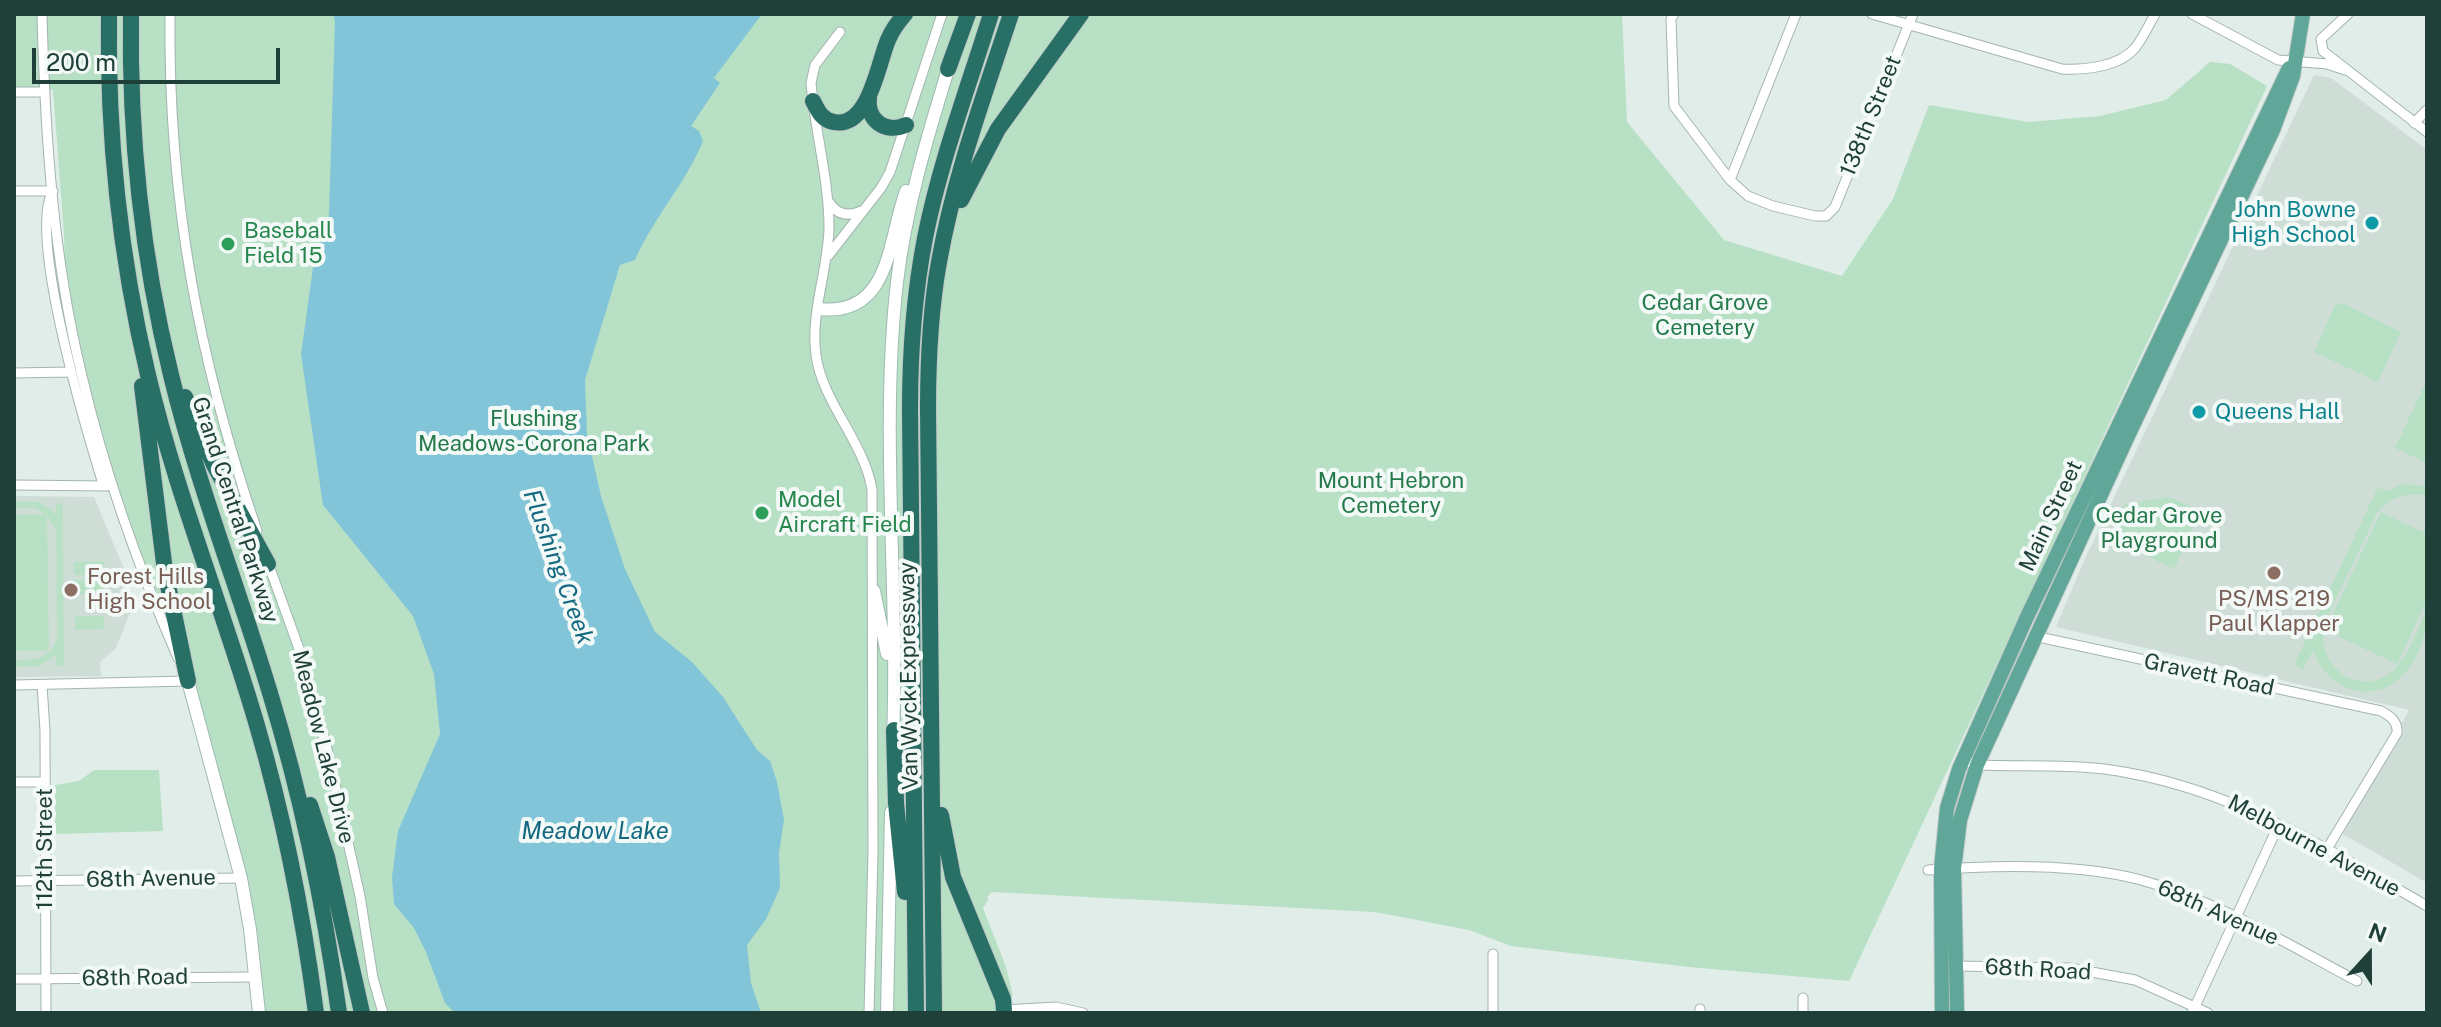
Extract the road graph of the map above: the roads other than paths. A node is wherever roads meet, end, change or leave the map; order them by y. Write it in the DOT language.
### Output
graph roads {
  1 [pos="42,14"];
  2 [pos="109,14"];
  3 [pos="131,14"];
  4 [pos="170,14"];
  5 [pos="905,14"];
  6 [pos="942,14"];
  7 [pos="966,14"];
  8 [pos="991,14"];
  9 [pos="1011,14"];
  10 [pos="1081,14"];
  11 [pos="1674,14"];
  12 [pos="1796,14"];
  13 [pos="1872,14"];
  14 [pos="1913,14"];
  15 [pos="2155,14"];
  16 [pos="2192,14"];
  17 [pos="2303,14"];
  18 [pos="2348,14"];
  19 [pos="1907,24"];
  20 [pos="840,32"];
  21 [pos="2299,34"];
  22 [pos="2321,39"];
  23 [pos="2294,62"];
  24 [pos="948,69"];
  25 [pos="2345,70"];
  26 [pos="14,92"];
  27 [pos="44,92"];
  28 [pos="869,95"];
  29 [pos="813,101"];
  30 [pos="2427,110"];
  31 [pos="2414,123"];
  32 [pos="906,125"];
  33 [pos="2427,132"];
  34 [pos="924,147"];
  35 [pos="1730,180"];
  36 [pos="14,191"];
  37 [pos="53,191"];
  38 [pos="827,195"];
  39 [pos="866,207"];
  40 [pos="943,242"];
  41 [pos="826,259"];
  42 [pos="819,309"];
  43 [pos="136,316"];
  44 [pos="163,342"];
  45 [pos="70,372"];
  46 [pos="14,373"];
  47 [pos="103,484"];
  48 [pos="14,485"];
  49 [pos="114,489"];
  50 [pos="268,564"];
  51 [pos="874,591"];
  52 [pos="2021,630"];
  53 [pos="2036,636"];
  54 [pos="188,681"];
  55 [pos="14,685"];
  56 [pos="42,685"];
  57 [pos="270,691"];
  58 [pos="893,691"];
  59 [pos="931,716"];
  60 [pos="894,730"];
  61 [pos="1970,762"];
  62 [pos="14,782"];
  63 [pos="45,782"];
  64 [pos="2279,824"];
  65 [pos="2327,849"];
  66 [pos="1941,869"];
  67 [pos="241,878"];
  68 [pos="14,881"];
  69 [pos="45,881"];
  70 [pos="2427,906"];
  71 [pos="2236,916"];
  72 [pos="350,953"];
  73 [pos="1493,954"];
  74 [pos="1956,966"];
  75 [pos="256,977"];
  76 [pos="14,979"];
  77 [pos="45,979"];
  78 [pos="2357,981"];
  79 [pos="1803,998"];
  80 [pos="2193,1009"];
  81 [pos="1004,1012"];
  82 [pos="46,1013"];
  83 [pos="259,1013"];
  84 [pos="316,1013"];
  85 [pos="339,1013"];
  86 [pos="362,1013"];
  87 [pos="370,1013"];
  88 [pos="383,1013"];
  89 [pos="869,1013"];
  90 [pos="887,1013"];
  91 [pos="913,1013"];
  92 [pos="934,1013"];
  93 [pos="1083,1013"];
  94 [pos="1493,1013"];
  95 [pos="1803,1013"];
  96 [pos="1942,1013"];
  97 [pos="1957,1013"];
  98 [pos="2208,1013"];
  1 -- 27 [label="street"];
  2 -- 43 [label="highway, Grand Central Parkway"];
  3 -- 44 [label="highway, Grand Central Parkway"];
  4 -- 50 [label="street, Meadow Lake Drive"];
  5 -- 28 [label="highway"];
  6 -- 32 [label="street"];
  7 -- 24 [label="highway"];
  8 -- 91 [label="highway, Van Wyck Expressway"];
  9 -- 40 [label="highway, Van Wyck Expressway"];
  10 -- 40 [label="highway"];
  11 -- 35 [label="street"];
  12 -- 35 [label="street"];
  13 -- 19 [label="street"];
  14 -- 19 [label="street, 138th Street"];
  15 -- 19 [label="street"];
  16 -- 23 [label="street"];
  17 -- 21 [label="main road, Main Street"];
  18 -- 22 [label="street"];
  19 -- 35 [label="street, 138th Street"];
  20 -- 29 [label="street"];
  21 -- 22 [label="street"];
  21 -- 23 [label="main road, Main Street"];
  22 -- 25 [label="street"];
  23 -- 25 [label="street"];
  23 -- 52 [label="main road, Main Street"];
  23 -- 53 [label="main road, Main Street"];
  24 -- 34 [label="street"];
  25 -- 31 [label="street"];
  26 -- 27 [label="street"];
  27 -- 37 [label="street"];
  28 -- 29 [label="highway"];
  28 -- 32 [label="highway"];
  29 -- 38 [label="street"];
  30 -- 31 [label="street"];
  31 -- 33 [label="street"];
  32 -- 39 [label="street"];
  34 -- 42 [label="street"];
  34 -- 58 [label="street"];
  36 -- 37 [label="street"];
  37 -- 45 [label="street"];
  37 -- 49 [label="street"];
  38 -- 39 [label="street"];
  38 -- 41 [label="street"];
  39 -- 41 [label="street"];
  40 -- 59 [label="highway, Van Wyck Expressway"];
  41 -- 42 [label="street"];
  42 -- 51 [label="street"];
  43 -- 54 [label="highway"];
  43 -- 84 [label="highway, Grand Central Parkway"];
  44 -- 50 [label="highway"];
  44 -- 57 [label="highway, Grand Central Parkway"];
  45 -- 46 [label="street"];
  45 -- 47 [label="street"];
  47 -- 48 [label="street"];
  47 -- 49 [label="street"];
  49 -- 54 [label="street"];
  50 -- 88 [label="street, Meadow Lake Drive"];
  51 -- 58 [label="street"];
  51 -- 89 [label="street"];
  52 -- 53 [label="street, Gravett Road"];
  52 -- 61 [label="main road, Main Street"];
  53 -- 61 [label="main road, Main Street"];
  53 -- 65 [label="street, Gravett Road"];
  54 -- 56 [label="street"];
  54 -- 67 [label="street"];
  55 -- 56 [label="street"];
  56 -- 63 [label="street, 112th Street"];
  57 -- 72 [label="highway"];
  57 -- 85 [label="highway, Grand Central Parkway"];
  58 -- 60 [label="street"];
  59 -- 81 [label="highway"];
  59 -- 92 [label="highway, Van Wyck Expressway"];
  60 -- 90 [label="street"];
  60 -- 91 [label="highway"];
  61 -- 64 [label="street, Melbourne Avenue"];
  61 -- 66 [label="main road, Main Street"];
  62 -- 63 [label="street"];
  63 -- 69 [label="street, 112th Street"];
  64 -- 65 [label="street, Melbourne Avenue"];
  64 -- 71 [label="street"];
  65 -- 70 [label="street, Melbourne Avenue"];
  66 -- 71 [label="street, 68th Avenue"];
  66 -- 74 [label="main road, Main Street"];
  66 -- 96 [label="main road, Main Street"];
  67 -- 69 [label="street, 68th Avenue"];
  67 -- 75 [label="street"];
  68 -- 69 [label="street, 68th Avenue"];
  69 -- 77 [label="street, 112th Street"];
  71 -- 78 [label="street, 68th Avenue"];
  71 -- 80 [label="street"];
  72 -- 86 [label="highway"];
  72 -- 87 [label="highway"];
  73 -- 94 [label="street"];
  74 -- 80 [label="street, 68th Road"];
  74 -- 97 [label="main road, Main Street"];
  75 -- 77 [label="street, 68th Road"];
  75 -- 83 [label="street"];
  76 -- 77 [label="street, 68th Road"];
  77 -- 82 [label="street, 112th Street"];
  79 -- 95 [label="street"];
  80 -- 98 [label="street, 68th Road"];
  81 -- 93 [label="street"];
}
